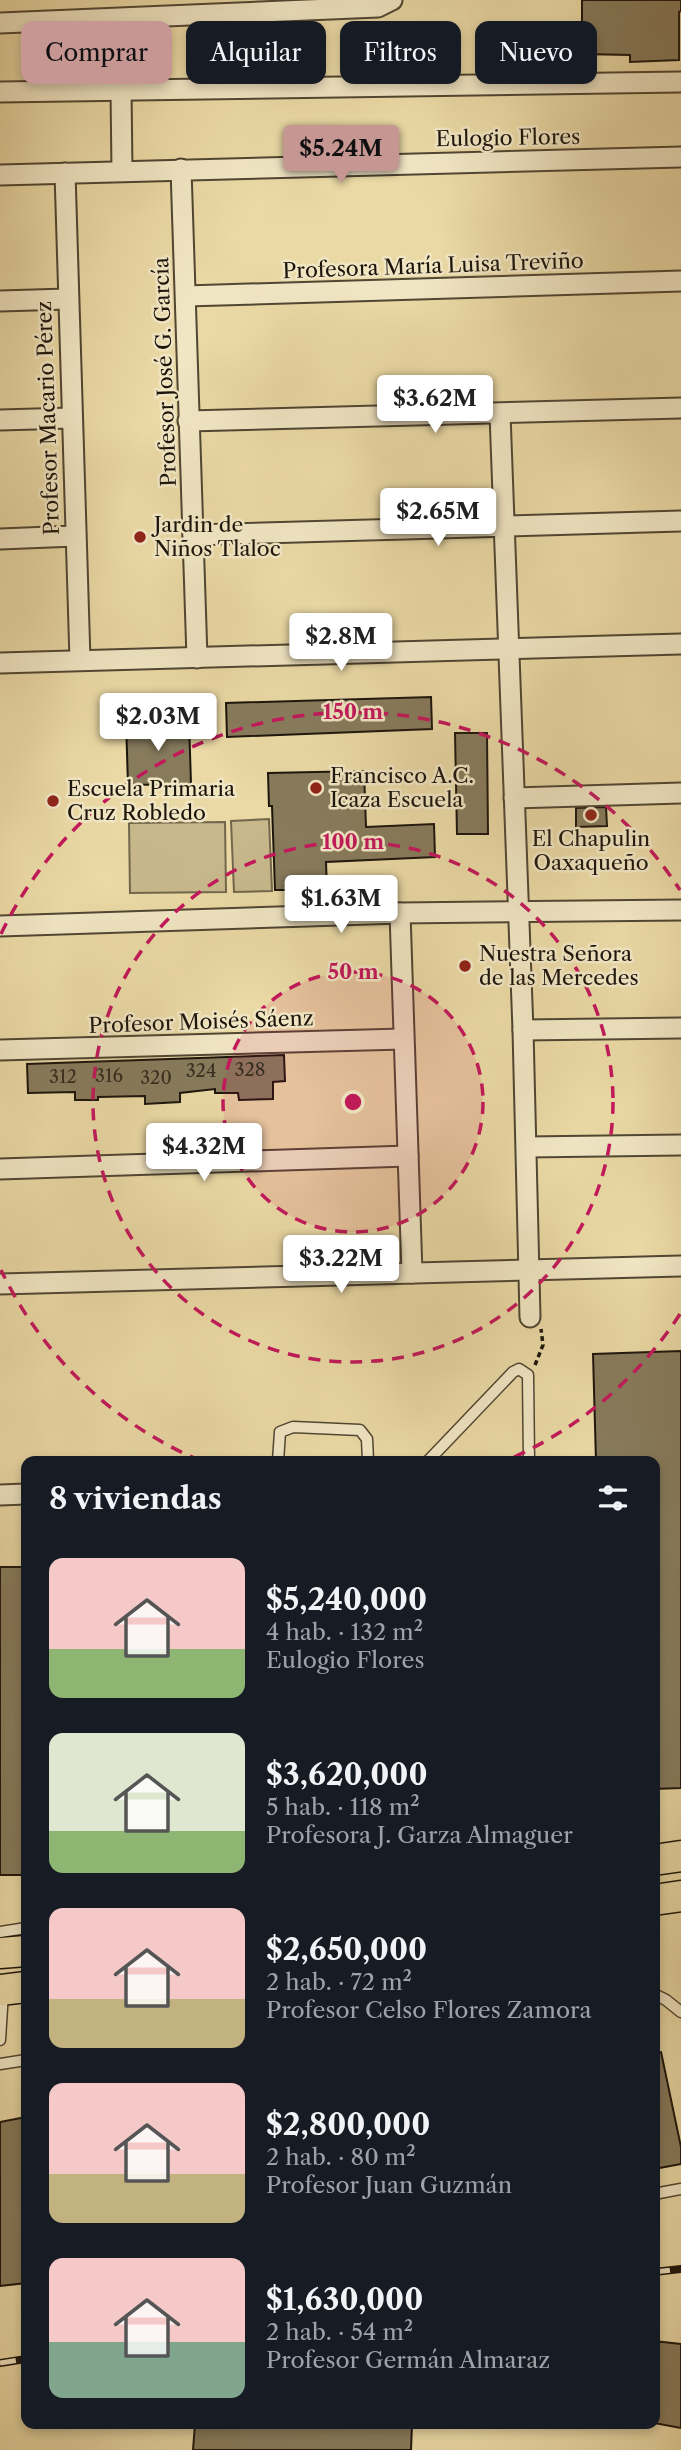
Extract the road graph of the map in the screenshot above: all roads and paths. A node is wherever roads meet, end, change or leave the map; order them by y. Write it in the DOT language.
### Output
graph roads {
  1 [pos="385,4"];
  2 [pos="0,23"];
  3 [pos="681,82"];
  4 [pos="121,90"];
  5 [pos="0,92"];
  6 [pos="681,157"];
  7 [pos="181,169"];
  8 [pos="122,171"];
  9 [pos="65,173"];
  10 [pos="0,175"];
  11 [pos="681,281"];
  12 [pos="186,296"];
  13 [pos="67,299"];
  14 [pos="0,302"];
  15 [pos="681,408"];
  16 [pos="500,414"];
  17 [pos="71,418"];
  18 [pos="0,420"];
  19 [pos="188,421"];
  20 [pos="681,521"];
  21 [pos="504,525"];
  22 [pos="193,535"];
  23 [pos="75,536"];
  24 [pos="0,539"];
  25 [pos="681,645"];
  26 [pos="509,648"];
  27 [pos="197,658"];
  28 [pos="80,660"];
  29 [pos="0,663"];
  30 [pos="681,793"];
  31 [pos="514,799"];
  32 [pos="681,910"];
  33 [pos="517,912"];
  34 [pos="400,913"];
  35 [pos="0,926"];
  36 [pos="681,1028"];
  37 [pos="523,1030"];
  38 [pos="403,1039"];
  39 [pos="0,1050"];
  40 [pos="681,1145"];
  41 [pos="527,1147"];
  42 [pos="408,1156"];
  43 [pos="0,1169"];
  44 [pos="681,1266"];
  45 [pos="528,1270"];
  46 [pos="412,1273"];
  47 [pos="0,1284"];
  48 [pos="530,1317"];
  49 [pos="528,1375"];
  50 [pos="278,1456"];
  51 [pos="368,1456"];
  52 [pos="433,1456"];
  53 [pos="529,1456"];
  54 [pos="21,1494"];
  55 [pos="0,1495"];
  56 [pos="681,1856"];
  57 [pos="660,1859"];
  58 [pos="681,1896"];
  59 [pos="660,1899"];
  60 [pos="21,1929"];
  61 [pos="0,1932"];
  62 [pos="21,1951"];
  63 [pos="0,1953"];
  64 [pos="11,1984"];
  65 [pos="660,1997"];
  66 [pos="681,2012"];
  67 [pos="0,2040"];
  68 [pos="21,2061"];
  69 [pos="0,2064"];
  70 [pos="681,2189"];
  71 [pos="660,2193"];
  1 -- 2 [label="street"];
  3 -- 4 [label="street"];
  4 -- 5 [label="street"];
  4 -- 8 [label="street"];
  6 -- 7 [label="street, Eulogio Flores"];
  7 -- 8 [label="street, Eulogio Flores"];
  7 -- 12 [label="street, Profesor José G. García"];
  8 -- 9 [label="street, Eulogio Flores"];
  9 -- 10 [label="street, Eulogio Flores"];
  9 -- 13 [label="street, Profesor Macario Pérez"];
  11 -- 12 [label="street, Profesora María Luisa Treviño"];
  12 -- 19 [label="street, Profesor José G. García"];
  13 -- 14 [label="street"];
  13 -- 17 [label="street, Profesor Macario Pérez"];
  15 -- 16 [label="street"];
  16 -- 19 [label="street"];
  16 -- 21 [label="street"];
  17 -- 18 [label="street"];
  17 -- 23 [label="street, Profesor Macario Pérez"];
  19 -- 22 [label="street, Profesor José G. García"];
  20 -- 21 [label="street"];
  21 -- 22 [label="street"];
  21 -- 26 [label="street"];
  22 -- 27 [label="street, Profesor José G. García"];
  23 -- 24 [label="street"];
  23 -- 28 [label="street, Profesor Macario Pérez"];
  25 -- 26 [label="street"];
  26 -- 27 [label="street"];
  26 -- 31 [label="street"];
  27 -- 28 [label="street"];
  28 -- 29 [label="street"];
  30 -- 31 [label="street"];
  31 -- 33 [label="street"];
  32 -- 33 [label="street"];
  33 -- 34 [label="street"];
  33 -- 37 [label="street"];
  34 -- 35 [label="street"];
  34 -- 38 [label="street"];
  36 -- 37 [label="street"];
  37 -- 41 [label="street"];
  38 -- 39 [label="street, Profesor Moisés Sáenz"];
  38 -- 42 [label="street"];
  40 -- 41 [label="street"];
  41 -- 45 [label="street"];
  42 -- 43 [label="street"];
  42 -- 46 [label="street"];
  44 -- 45 [label="street"];
  45 -- 46 [label="street"];
  45 -- 48 [label="street"];
  46 -- 47 [label="street"];
  48 -- 49 [label="path"];
  49 -- 52 [label="lane"];
  49 -- 53 [label="lane"];
  50 -- 51 [label="lane"];
  54 -- 55 [label="street"];
  56 -- 57 [label="main road"];
  58 -- 59 [label="main road"];
  60 -- 61 [label="lane"];
  62 -- 63 [label="main road"];
  64 -- 67 [label="lane"];
  65 -- 66 [label="lane"];
  68 -- 69 [label="lane"];
  70 -- 71 [label="lane"];
}
